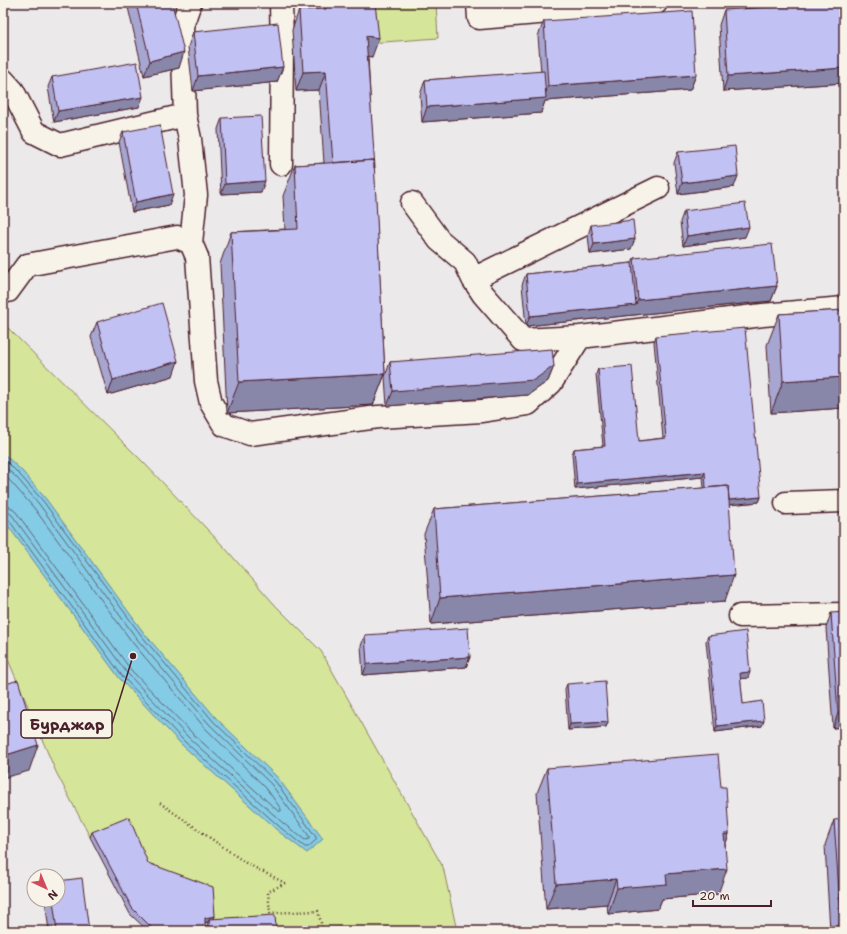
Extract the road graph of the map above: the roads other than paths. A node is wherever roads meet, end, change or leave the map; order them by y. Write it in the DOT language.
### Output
graph roads {
  1 [pos="190,3"];
  2 [pos="281,3"];
  3 [pos="478,3"];
  4 [pos="656,3"];
  5 [pos="3,80"];
  6 [pos="185,115"];
  7 [pos="281,164"];
  8 [pos="658,188"];
  9 [pos="412,203"];
  10 [pos="191,243"];
  11 [pos="473,279"];
  12 [pos="8,291"];
  13 [pos="844,308"];
  14 [pos="580,337"];
  15 [pos="844,501"];
  16 [pos="786,503"];
  17 [pos="844,614"];
  18 [pos="740,616"];
  1 -- 6 [label="lane"];
  2 -- 7 [label="lane"];
  3 -- 4 [label="lane"];
  5 -- 6 [label="lane"];
  6 -- 10 [label="lane"];
  8 -- 11 [label="lane"];
  9 -- 11 [label="lane"];
  10 -- 12 [label="lane"];
  10 -- 14 [label="lane"];
  11 -- 14 [label="lane"];
  13 -- 14 [label="lane"];
  15 -- 16 [label="lane"];
  17 -- 18 [label="lane"];
}
